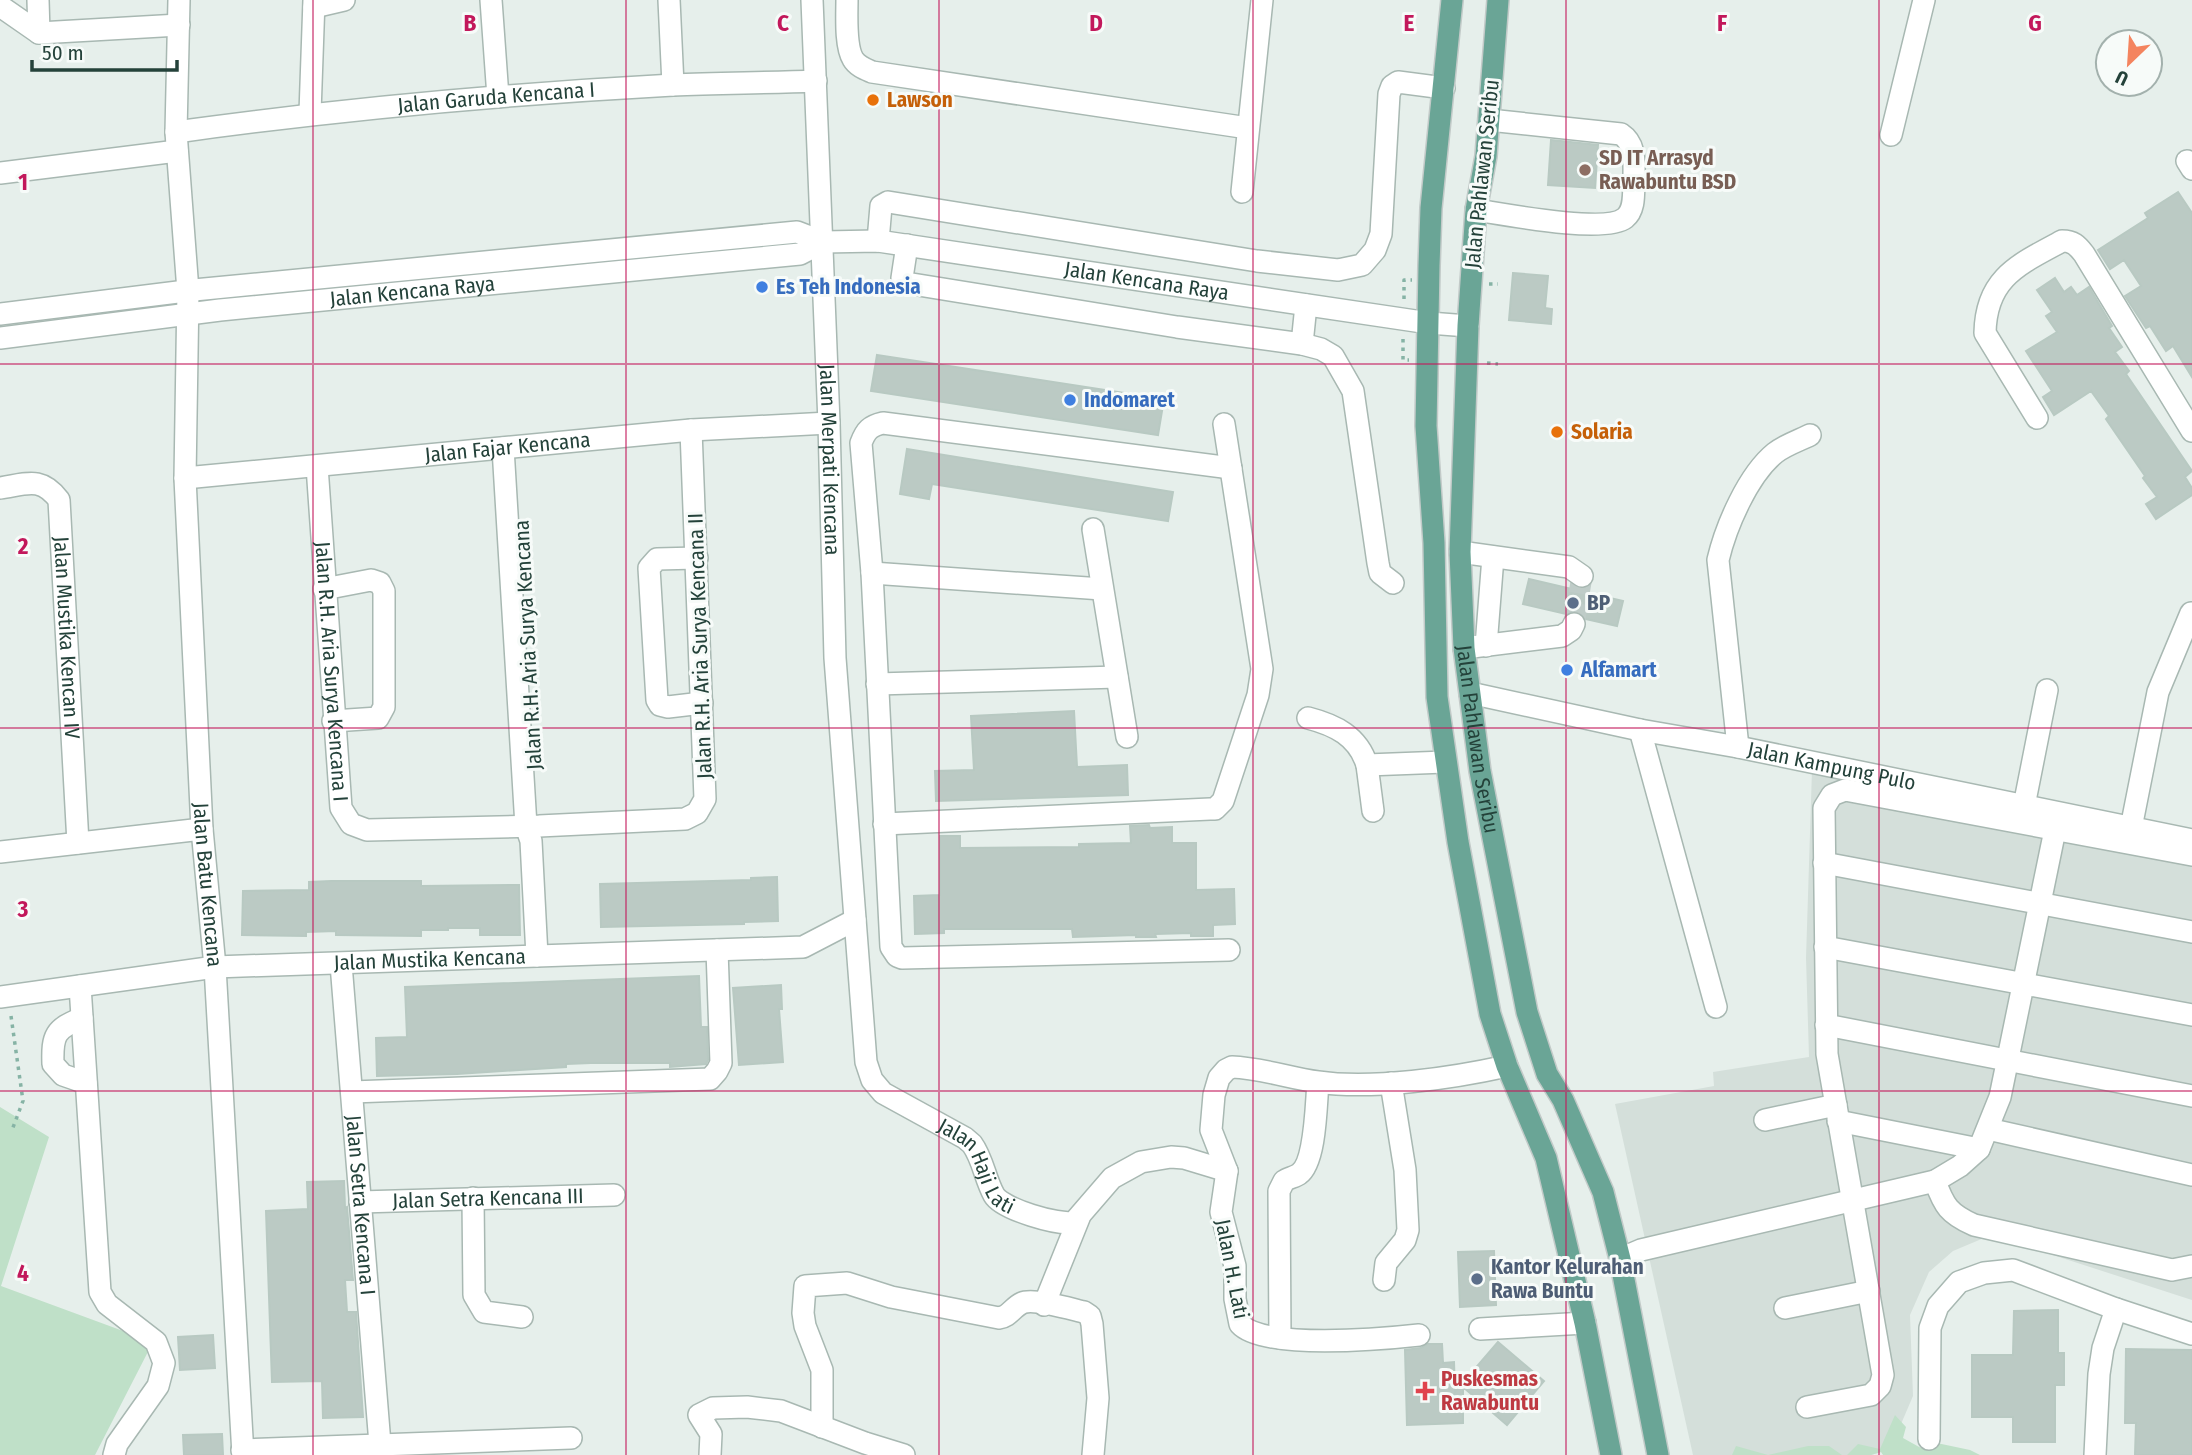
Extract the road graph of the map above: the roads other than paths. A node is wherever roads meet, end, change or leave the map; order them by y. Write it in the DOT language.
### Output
graph roads {
  1 [pos="38,0"];
  2 [pos="179,0"];
  3 [pos="344,0"];
  4 [pos="491,0"];
  5 [pos="669,0"];
  6 [pos="812,0"];
  7 [pos="846,0"];
  8 [pos="1262,0"];
  9 [pos="1452,0"];
  10 [pos="1499,0"];
  11 [pos="1924,0"];
  12 [pos="314,4"];
  13 [pos="0,6"];
  14 [pos="179,25"];
  15 [pos="39,33"];
  16 [pos="816,80"];
  17 [pos="673,85"];
  18 [pos="1444,88"];
  19 [pos="498,97"];
  20 [pos="310,113"];
  21 [pos="1489,120"];
  22 [pos="1248,128"];
  23 [pos="1891,135"];
  24 [pos="177,141"];
  25 [pos="0,173"];
  26 [pos="1242,192"];
  27 [pos="1476,210"];
  28 [pos="1088,234"];
  29 [pos="878,241"];
  30 [pos="822,242"];
  31 [pos="907,245"];
  32 [pos="1257,261"];
  33 [pos="1081,271"];
  34 [pos="188,291"];
  35 [pos="1252,296"];
  36 [pos="1306,305"];
  37 [pos="0,313"];
  38 [pos="188,313"];
  39 [pos="1429,323"];
  40 [pos="1468,326"];
  41 [pos="0,338"];
  42 [pos="1302,344"];
  43 [pos="2038,418"];
  44 [pos="829,423"];
  45 [pos="1224,424"];
  46 [pos="691,430"];
  47 [pos="2192,431"];
  48 [pos="1811,435"];
  49 [pos="509,448"];
  50 [pos="317,466"];
  51 [pos="1231,468"];
  52 [pos="185,478"];
  53 [pos="0,488"];
  54 [pos="1093,529"];
  55 [pos="1460,552"];
  56 [pos="1493,557"];
  57 [pos="697,558"];
  58 [pos="872,573"];
  59 [pos="1583,576"];
  60 [pos="1393,583"];
  61 [pos="324,589"];
  62 [pos="1102,589"];
  63 [pos="834,601"];
  64 [pos="2191,613"];
  65 [pos="1574,624"];
  66 [pos="873,630"];
  67 [pos="848,631"];
  68 [pos="1486,646"];
  69 [pos="1464,648"];
  70 [pos="835,658"];
  71 [pos="1117,677"];
  72 [pos="877,684"];
  73 [pos="2047,690"];
  74 [pos="1470,693"];
  75 [pos="702,703"];
  76 [pos="1308,718"];
  77 [pos="333,721"];
  78 [pos="1640,730"];
  79 [pos="1126,737"];
  80 [pos="1738,747"];
  81 [pos="1446,762"];
  82 [pos="1367,765"];
  83 [pos="2024,806"];
  84 [pos="1373,811"];
  85 [pos="884,824"];
  86 [pos="2131,828"];
  87 [pos="202,829"];
  88 [pos="2055,830"];
  89 [pos="532,831"];
  90 [pos="2192,840"];
  91 [pos="78,843"];
  92 [pos="0,852"];
  93 [pos="2192,855"];
  94 [pos="1824,863"];
  95 [pos="2040,903"];
  96 [pos="855,920"];
  97 [pos="2192,932"];
  98 [pos="1825,947"];
  99 [pos="717,950"];
  100 [pos="1229,950"];
  101 [pos="1515,955"];
  102 [pos="537,956"];
  103 [pos="1480,958"];
  104 [pos="341,964"];
  105 [pos="215,967"];
  106 [pos="2024,984"];
  107 [pos="80,986"];
  108 [pos="4,997"];
  109 [pos="1716,1007"];
  110 [pos="2192,1014"];
  111 [pos="82,1018"];
  112 [pos="1826,1025"];
  113 [pos="2008,1060"];
  114 [pos="1507,1066"];
  115 [pos="86,1083"];
  116 [pos="1318,1083"];
  117 [pos="1391,1083"];
  118 [pos="352,1092"];
  119 [pos="2192,1096"];
  120 [pos="1837,1113"];
  121 [pos="1765,1120"];
  122 [pos="1987,1129"];
  123 [pos="1979,1149"];
  124 [pos="1227,1171"];
  125 [pos="2192,1175"];
  126 [pos="1935,1181"];
  127 [pos="614,1195"];
  128 [pos="473,1198"];
  129 [pos="1852,1200"];
  130 [pos="360,1202"];
  131 [pos="1079,1218"];
  132 [pos="1620,1259"];
  133 [pos="2192,1266"];
  134 [pos="1384,1280"];
  135 [pos="1868,1291"];
  136 [pos="1044,1305"];
  137 [pos="1785,1308"];
  138 [pos="2116,1309"];
  139 [pos="522,1317"];
  140 [pos="1585,1324"];
  141 [pos="1480,1329"];
  142 [pos="2192,1334"];
  143 [pos="1419,1335"];
  144 [pos="1280,1338"];
  145 [pos="1807,1407"];
  146 [pos="822,1427"];
  147 [pos="571,1438"];
  148 [pos="1929,1439"];
  149 [pos="380,1444"];
  150 [pos="862,1449"];
  151 [pos="242,1453"];
  152 [pos="114,1455"];
  153 [pos="710,1455"];
  154 [pos="904,1455"];
  155 [pos="1093,1455"];
  156 [pos="1611,1455"];
  157 [pos="1658,1455"];
  158 [pos="2095,1455"];
  1 -- 15 [label="street"];
  2 -- 14 [label="street, Jalan Batu Kencana"];
  3 -- 12 [label="street"];
  4 -- 19 [label="street"];
  5 -- 17 [label="street"];
  6 -- 16 [label="street, Jalan Merpati Kencana"];
  7 -- 22 [label="street"];
  8 -- 22 [label="street"];
  9 -- 18 [label="main road, Jalan Pahlawan Seribu"];
  10 -- 21 [label="main road, Jalan Pahlawan Seribu"];
  11 -- 23 [label="street"];
  12 -- 20 [label="street"];
  13 -- 15 [label="street"];
  14 -- 15 [label="street"];
  14 -- 24 [label="street, Jalan Batu Kencana"];
  16 -- 17 [label="street, Jalan Garuda Kencana I"];
  16 -- 30 [label="street, Jalan Merpati Kencana"];
  17 -- 19 [label="street, Jalan Garuda Kencana I"];
  18 -- 32 [label="street"];
  18 -- 39 [label="main road, Jalan Pahlawan Seribu"];
  19 -- 20 [label="street, Jalan Garuda Kencana I"];
  20 -- 24 [label="street, Jalan Garuda Kencana I"];
  21 -- 27 [label="main road, Jalan Pahlawan Seribu"];
  21 -- 27 [label="street"];
  22 -- 26 [label="street"];
  24 -- 25 [label="street, Jalan Garuda Kencana I"];
  24 -- 34 [label="street, Jalan Batu Kencana"];
  27 -- 40 [label="main road, Jalan Pahlawan Seribu"];
  28 -- 29 [label="street"];
  28 -- 32 [label="street"];
  28 -- 33 [label="street"];
  29 -- 30 [label="street, Jalan Kencana Raya"];
  29 -- 31 [label="street, Jalan Kencana Raya"];
  30 -- 34 [label="street, Jalan Kencana Raya"];
  30 -- 38 [label="street, Jalan Kencana Raya"];
  30 -- 44 [label="street, Jalan Merpati Kencana"];
  31 -- 33 [label="street, Jalan Kencana Raya"];
  31 -- 42 [label="street"];
  32 -- 35 [label="street"];
  33 -- 35 [label="street, Jalan Kencana Raya"];
  34 -- 37 [label="street, Jalan Kencana Raya"];
  34 -- 38 [label="street, Jalan Batu Kencana"];
  35 -- 36 [label="street, Jalan Kencana Raya"];
  36 -- 39 [label="street, Jalan Kencana Raya"];
  36 -- 42 [label="street"];
  38 -- 41 [label="street, Jalan Kencana Raya"];
  38 -- 52 [label="street, Jalan Batu Kencana"];
  39 -- 40 [label="street, Jalan Kencana Raya"];
  39 -- 81 [label="main road, Jalan Pahlawan Seribu"];
  40 -- 55 [label="main road, Jalan Pahlawan Seribu"];
  42 -- 60 [label="street"];
  43 -- 47 [label="street"];
  44 -- 46 [label="street, Jalan Fajar Kencana"];
  44 -- 63 [label="street, Jalan Merpati Kencana"];
  45 -- 51 [label="street"];
  46 -- 49 [label="street, Jalan Fajar Kencana"];
  46 -- 57 [label="street, Jalan R.H. Aria Surya Kencana II"];
  48 -- 80 [label="street"];
  49 -- 50 [label="street, Jalan Fajar Kencana"];
  49 -- 89 [label="street, Jalan R.H. Aria Surya Kencana"];
  50 -- 52 [label="street, Jalan Fajar Kencana"];
  50 -- 61 [label="street, Jalan R.H. Aria Surya Kencana I"];
  51 -- 58 [label="street"];
  51 -- 85 [label="street"];
  52 -- 87 [label="street, Jalan Batu Kencana"];
  53 -- 91 [label="street, Jalan Mustika Kencan IV"];
  54 -- 62 [label="street"];
  55 -- 56 [label="street"];
  55 -- 69 [label="main road, Jalan Pahlawan Seribu"];
  56 -- 59 [label="street"];
  56 -- 68 [label="street"];
  57 -- 75 [label="street, Jalan R.H. Aria Surya Kencana II"];
  57 -- 75 [label="street"];
  58 -- 62 [label="street"];
  58 -- 66 [label="street"];
  61 -- 77 [label="street, Jalan R.H. Aria Surya Kencana I"];
  61 -- 77 [label="street"];
  62 -- 71 [label="street"];
  63 -- 67 [label="street"];
  63 -- 70 [label="street, Jalan Merpati Kencana"];
  64 -- 86 [label="street"];
  65 -- 68 [label="street"];
  66 -- 67 [label="street"];
  66 -- 72 [label="street"];
  67 -- 70 [label="street"];
  68 -- 69 [label="street"];
  69 -- 74 [label="main road, Jalan Pahlawan Seribu"];
  70 -- 96 [label="street, Jalan Merpati Kencana"];
  71 -- 72 [label="street"];
  71 -- 79 [label="street"];
  72 -- 85 [label="street"];
  73 -- 83 [label="street"];
  74 -- 78 [label="street, Jalan Kampung Pulo"];
  74 -- 101 [label="main road, Jalan Pahlawan Seribu"];
  75 -- 89 [label="street, Jalan R.H. Aria Surya Kencana II"];
  76 -- 82 [label="street"];
  77 -- 89 [label="street, Jalan R.H. Aria Surya Kencana I"];
  78 -- 80 [label="street, Jalan Kampung Pulo"];
  78 -- 109 [label="street"];
  80 -- 83 [label="street, Jalan Kampung Pulo"];
  81 -- 82 [label="street"];
  81 -- 103 [label="main road, Jalan Pahlawan Seribu"];
  82 -- 84 [label="street"];
  83 -- 86 [label="street, Jalan Kampung Pulo"];
  85 -- 100 [label="street"];
  86 -- 90 [label="street, Jalan Kampung Pulo"];
  87 -- 91 [label="street"];
  87 -- 105 [label="street, Jalan Batu Kencana"];
  88 -- 93 [label="street"];
  88 -- 94 [label="street"];
  88 -- 95 [label="street"];
  89 -- 102 [label="street, Jalan R.H. Aria Surya Kencana"];
  91 -- 92 [label="street"];
  94 -- 95 [label="street"];
  94 -- 98 [label="street"];
  95 -- 97 [label="street"];
  95 -- 106 [label="street"];
  96 -- 99 [label="street, Jalan Mustika Kencana"];
  96 -- 131 [label="street, Jalan Haji Lati"];
  98 -- 106 [label="street"];
  98 -- 112 [label="street"];
  99 -- 102 [label="street, Jalan Mustika Kencana"];
  99 -- 118 [label="street"];
  101 -- 103 [label="main road"];
  101 -- 132 [label="main road, Jalan Pahlawan Seribu"];
  102 -- 104 [label="street, Jalan Mustika Kencana"];
  103 -- 114 [label="main road, Jalan Pahlawan Seribu"];
  104 -- 105 [label="street, Jalan Mustika Kencana"];
  104 -- 118 [label="street, Jalan Setra Kencana I"];
  105 -- 107 [label="street, Jalan Mustika Kencana"];
  105 -- 151 [label="street, Jalan Batu Kencana"];
  106 -- 110 [label="street"];
  106 -- 113 [label="street"];
  107 -- 108 [label="street, Jalan Mustika Kencana"];
  107 -- 111 [label="street"];
  111 -- 115 [label="street"];
  111 -- 115 [label="street"];
  112 -- 113 [label="street"];
  112 -- 120 [label="street"];
  113 -- 119 [label="street"];
  113 -- 122 [label="street"];
  114 -- 117 [label="street"];
  114 -- 140 [label="main road, Jalan Pahlawan Seribu"];
  115 -- 152 [label="street"];
  116 -- 117 [label="street"];
  116 -- 124 [label="street"];
  116 -- 144 [label="street"];
  117 -- 134 [label="street"];
  118 -- 130 [label="street, Jalan Setra Kencana I"];
  120 -- 121 [label="street"];
  120 -- 123 [label="street"];
  120 -- 129 [label="street"];
  122 -- 123 [label="street"];
  122 -- 125 [label="street"];
  123 -- 126 [label="street"];
  124 -- 131 [label="street"];
  124 -- 144 [label="street, Jalan H. Lati"];
  126 -- 129 [label="street"];
  126 -- 133 [label="street"];
  127 -- 128 [label="street, Jalan Setra Kencana III"];
  128 -- 130 [label="street, Jalan Setra Kencana III"];
  128 -- 139 [label="street"];
  129 -- 132 [label="street"];
  129 -- 135 [label="street"];
  130 -- 149 [label="street, Jalan Setra Kencana I"];
  131 -- 136 [label="street"];
  132 -- 157 [label="main road, Jalan Pahlawan Seribu"];
  135 -- 137 [label="street"];
  135 -- 145 [label="street"];
  136 -- 146 [label="street"];
  136 -- 155 [label="street"];
  138 -- 142 [label="street"];
  138 -- 148 [label="street"];
  138 -- 158 [label="street"];
  140 -- 141 [label="street"];
  140 -- 156 [label="main road, Jalan Pahlawan Seribu"];
  143 -- 144 [label="street, Jalan H. Lati"];
  146 -- 150 [label="street"];
  146 -- 153 [label="street"];
  147 -- 149 [label="street"];
  149 -- 151 [label="street"];
  150 -- 154 [label="street"];
}
